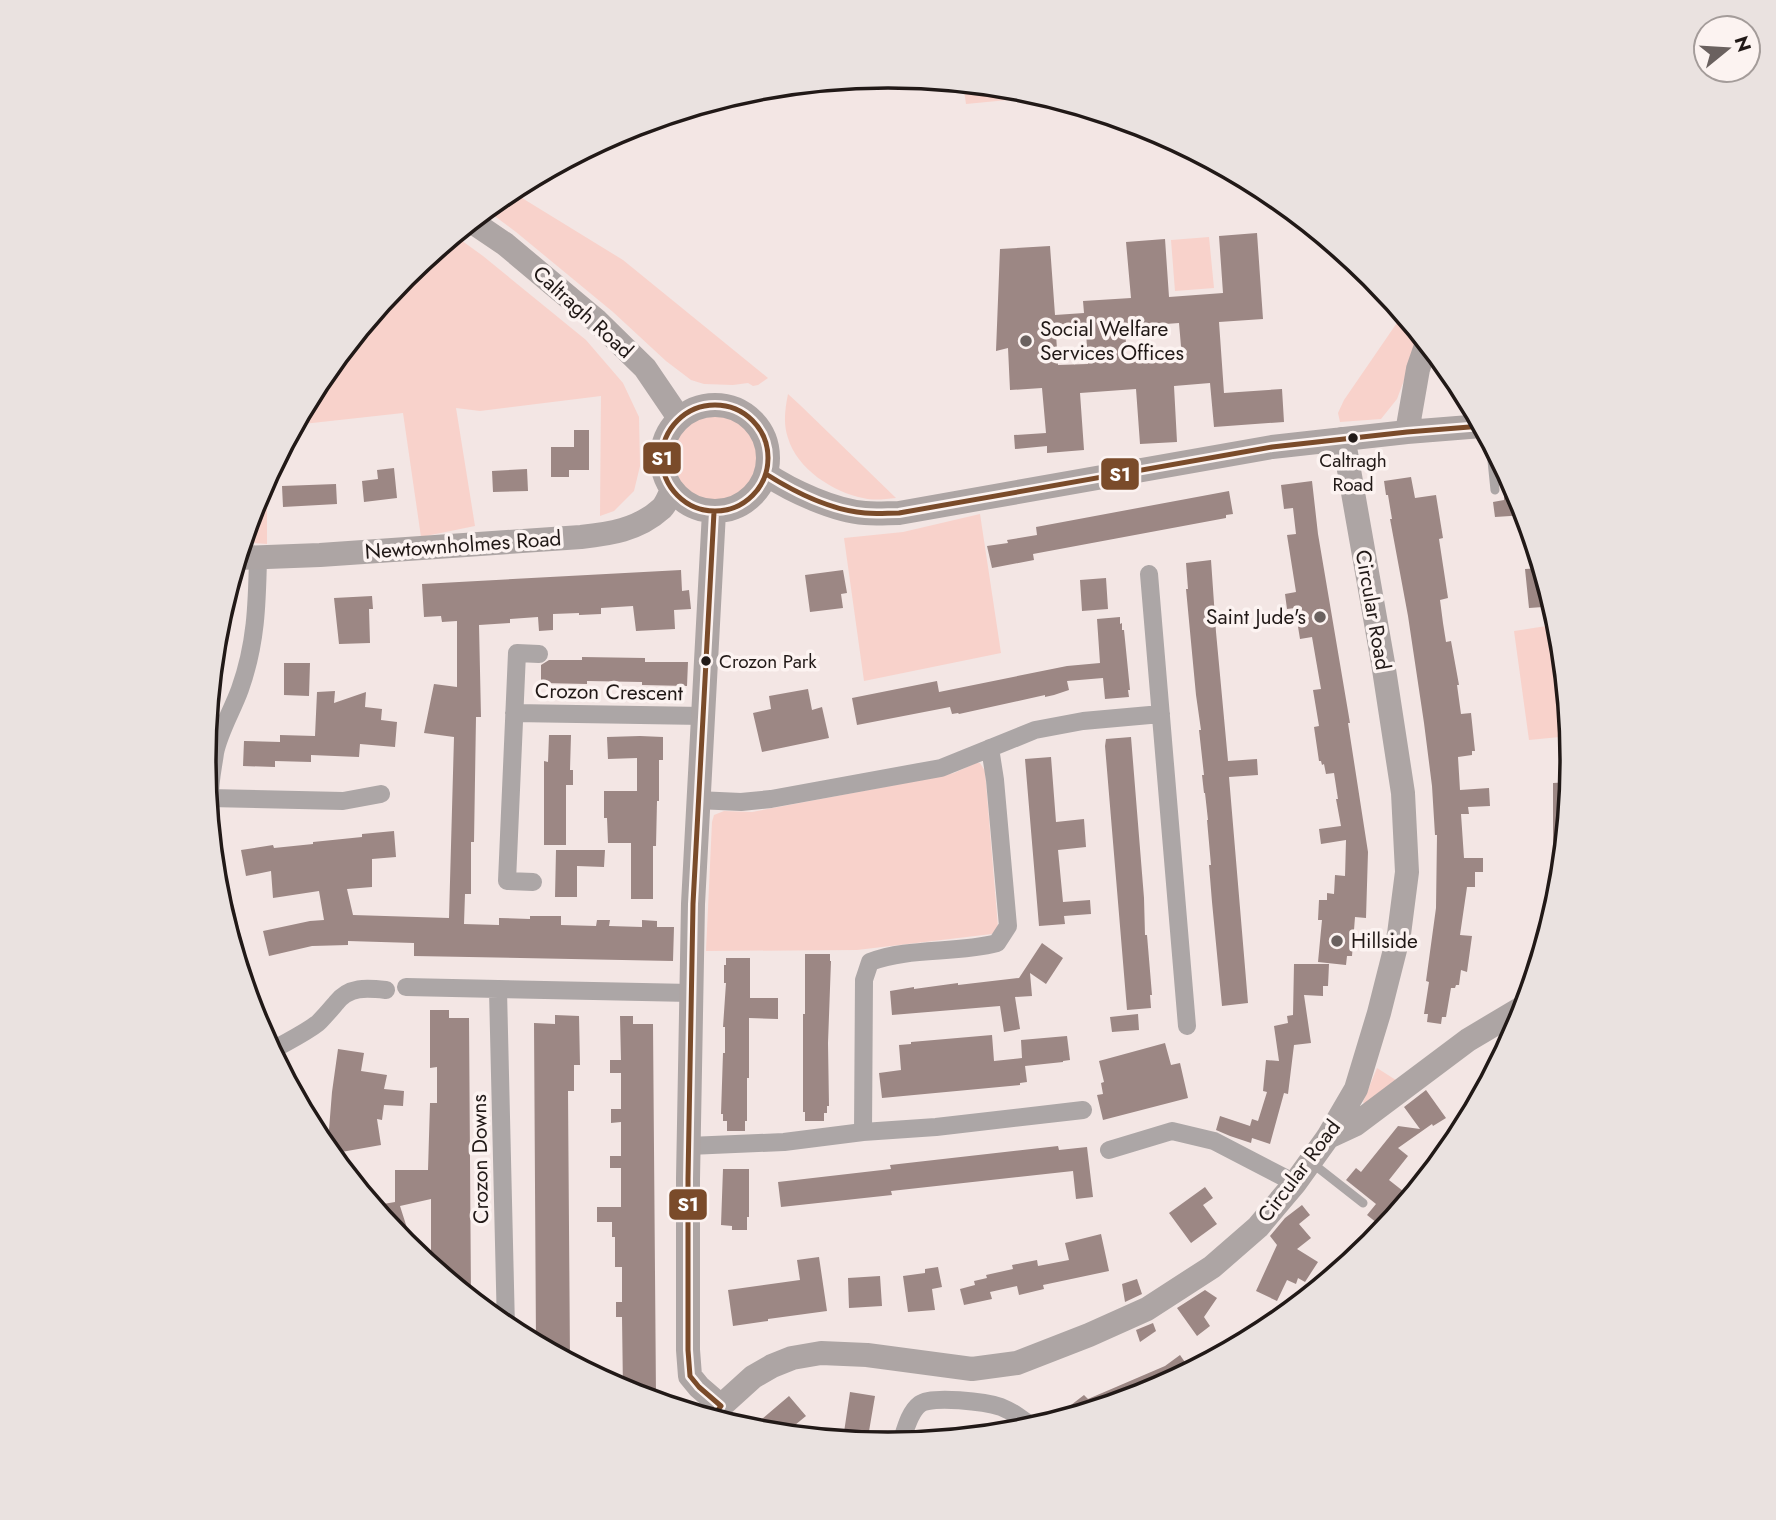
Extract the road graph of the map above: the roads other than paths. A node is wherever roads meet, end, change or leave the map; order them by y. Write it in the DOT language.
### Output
graph roads {
  1 [pos="479,226"];
  2 [pos="1424,353"];
  3 [pos="679,418"];
  4 [pos="1472,427"];
  5 [pos="1407,432"];
  6 [pos="1341,439"];
  7 [pos="1493,467"];
  8 [pos="766,474"];
  9 [pos="672,489"];
  10 [pos="1495,490"];
  11 [pos="714,512"];
  12 [pos="247,558"];
  13 [pos="1149,574"];
  14 [pos="539,654"];
  15 [pos="514,713"];
  16 [pos="1161,715"];
  17 [pos="704,716"];
  18 [pos="990,747"];
  19 [pos="216,749"];
  20 [pos="381,794"];
  21 [pos="217,798"];
  22 [pos="697,800"];
  23 [pos="533,882"];
  24 [pos="406,987"];
  25 [pos="386,990"];
  26 [pos="498,990"];
  27 [pos="691,993"];
  28 [pos="1510,1015"];
  29 [pos="1188,1026"];
  30 [pos="280,1046"];
  31 [pos="1083,1110"];
  32 [pos="863,1132"];
  33 [pos="1328,1137"];
  34 [pos="689,1146"];
  35 [pos="1109,1150"];
  36 [pos="1311,1162"];
  37 [pos="1295,1183"];
  38 [pos="1363,1203"];
  39 [pos="506,1313"];
  40 [pos="715,1410"];
  41 [pos="717,1411"];
  42 [pos="1020,1420"];
  43 [pos="904,1432"];
  1 -- 3 [label="street, Caltragh Road"];
  2 -- 5 [label="street"];
  3 -- 8 [label="street"];
  3 -- 9 [label="street"];
  4 -- 5 [label="street"];
  5 -- 6 [label="street"];
  6 -- 8 [label="street"];
  6 -- 33 [label="street, Circular Road"];
  7 -- 10 [label="lane"];
  8 -- 11 [label="street"];
  9 -- 11 [label="street"];
  9 -- 12 [label="street, Newtownholmes Road"];
  11 -- 17 [label="street"];
  12 -- 19 [label="street"];
  13 -- 16 [label="street"];
  14 -- 15 [label="street, Crozon Crescent"];
  15 -- 17 [label="street, Crozon Crescent"];
  15 -- 23 [label="street, Crozon Crescent"];
  16 -- 18 [label="street"];
  16 -- 29 [label="street"];
  17 -- 22 [label="street"];
  18 -- 22 [label="street"];
  18 -- 32 [label="street"];
  20 -- 21 [label="street"];
  22 -- 27 [label="street"];
  24 -- 26 [label="street"];
  25 -- 30 [label="street"];
  26 -- 27 [label="street"];
  26 -- 39 [label="street, Crozon Downs"];
  27 -- 34 [label="street"];
  28 -- 33 [label="street"];
  31 -- 32 [label="street"];
  32 -- 34 [label="street"];
  33 -- 36 [label="street, Circular Road"];
  34 -- 40 [label="street"];
  35 -- 37 [label="street"];
  36 -- 37 [label="street, Circular Road"];
  36 -- 38 [label="lane"];
  37 -- 41 [label="street, Circular Road"];
  42 -- 43 [label="street"];
}
